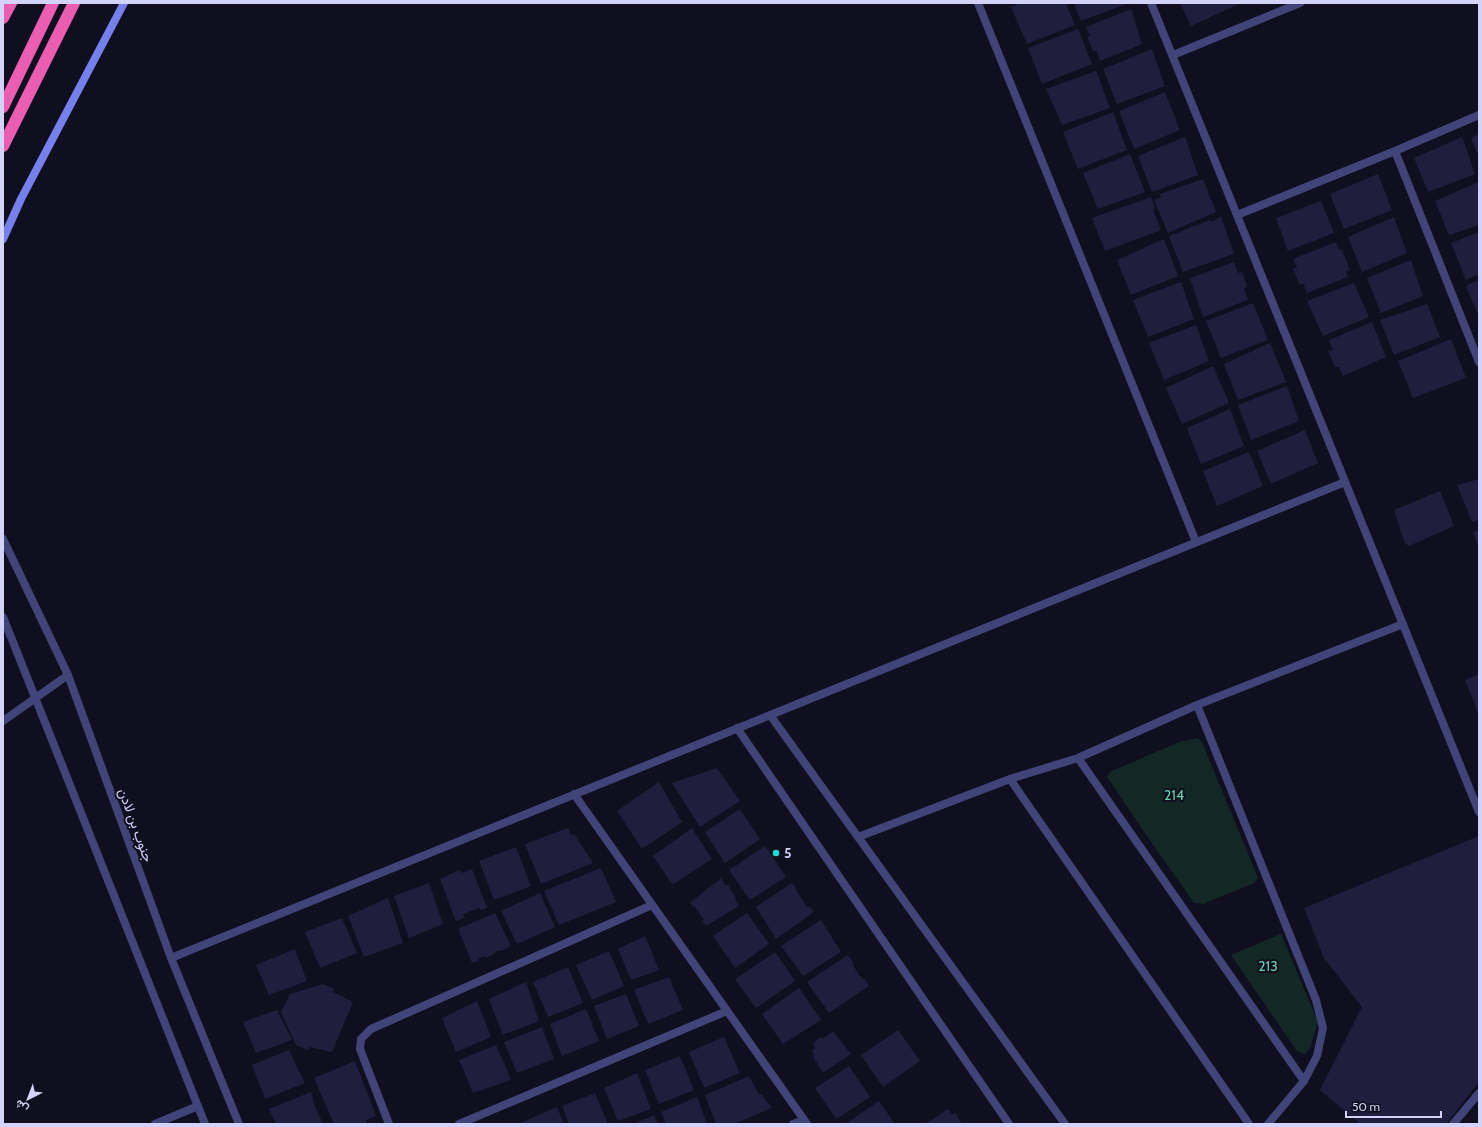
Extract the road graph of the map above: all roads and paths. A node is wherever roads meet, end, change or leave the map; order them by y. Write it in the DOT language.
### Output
graph roads {
  1 [pos="11,3"];
  2 [pos="53,3"];
  3 [pos="74,3"];
  4 [pos="124,3"];
  5 [pos="978,3"];
  6 [pos="1151,3"];
  7 [pos="1300,3"];
  8 [pos="3,18"];
  9 [pos="1173,56"];
  10 [pos="3,107"];
  11 [pos="1479,116"];
  12 [pos="3,146"];
  13 [pos="1395,151"];
  14 [pos="1237,215"];
  15 [pos="3,239"];
  16 [pos="1479,362"];
  17 [pos="1345,482"];
  18 [pos="3,539"];
  19 [pos="1196,542"];
  20 [pos="3,617"];
  21 [pos="1403,624"];
  22 [pos="68,675"];
  23 [pos="35,697"];
  24 [pos="1197,705"];
  25 [pos="770,715"];
  26 [pos="3,721"];
  27 [pos="738,728"];
  28 [pos="1078,758"];
  29 [pos="1010,779"];
  30 [pos="574,794"];
  31 [pos="1478,808"];
  32 [pos="858,837"];
  33 [pos="652,905"];
  34 [pos="171,958"];
  35 [pos="727,1011"];
  36 [pos="1304,1081"];
  37 [pos="1479,1094"];
  38 [pos="198,1106"];
  39 [pos="805,1122"];
  40 [pos="155,1124"];
  41 [pos="205,1124"];
  42 [pos="239,1124"];
  43 [pos="389,1124"];
  44 [pos="460,1124"];
  45 [pos="793,1124"];
  46 [pos="1008,1124"];
  47 [pos="1065,1124"];
  48 [pos="1249,1124"];
  49 [pos="1268,1124"];
  50 [pos="1453,1124"];
  1 -- 8 [label="highway"];
  2 -- 10 [label="highway"];
  3 -- 12 [label="highway"];
  4 -- 15 [label="main road"];
  5 -- 19 [label="street"];
  6 -- 9 [label="street"];
  7 -- 9 [label="street"];
  9 -- 14 [label="street"];
  11 -- 13 [label="street"];
  13 -- 14 [label="street"];
  13 -- 16 [label="street"];
  14 -- 17 [label="street"];
  17 -- 19 [label="street"];
  17 -- 21 [label="street"];
  18 -- 22 [label="street, جنوب بن لادن"];
  19 -- 25 [label="street"];
  20 -- 23 [label="street"];
  21 -- 24 [label="street"];
  21 -- 31 [label="street"];
  22 -- 23 [label="street"];
  22 -- 34 [label="street, جنوب بن لادن"];
  23 -- 26 [label="street"];
  23 -- 38 [label="street"];
  24 -- 28 [label="street"];
  24 -- 36 [label="street"];
  25 -- 27 [label="street"];
  25 -- 32 [label="street"];
  27 -- 30 [label="street"];
  27 -- 46 [label="street"];
  28 -- 29 [label="street"];
  28 -- 36 [label="street"];
  29 -- 32 [label="street"];
  29 -- 48 [label="street"];
  30 -- 33 [label="street"];
  30 -- 34 [label="street"];
  32 -- 47 [label="street"];
  33 -- 35 [label="street"];
  33 -- 43 [label="street"];
  34 -- 42 [label="street, جنوب بن لادن"];
  35 -- 39 [label="street"];
  35 -- 44 [label="street"];
  36 -- 49 [label="street"];
  37 -- 50 [label="street"];
  38 -- 40 [label="street"];
  38 -- 41 [label="street"];
  39 -- 45 [label="street"];
}
